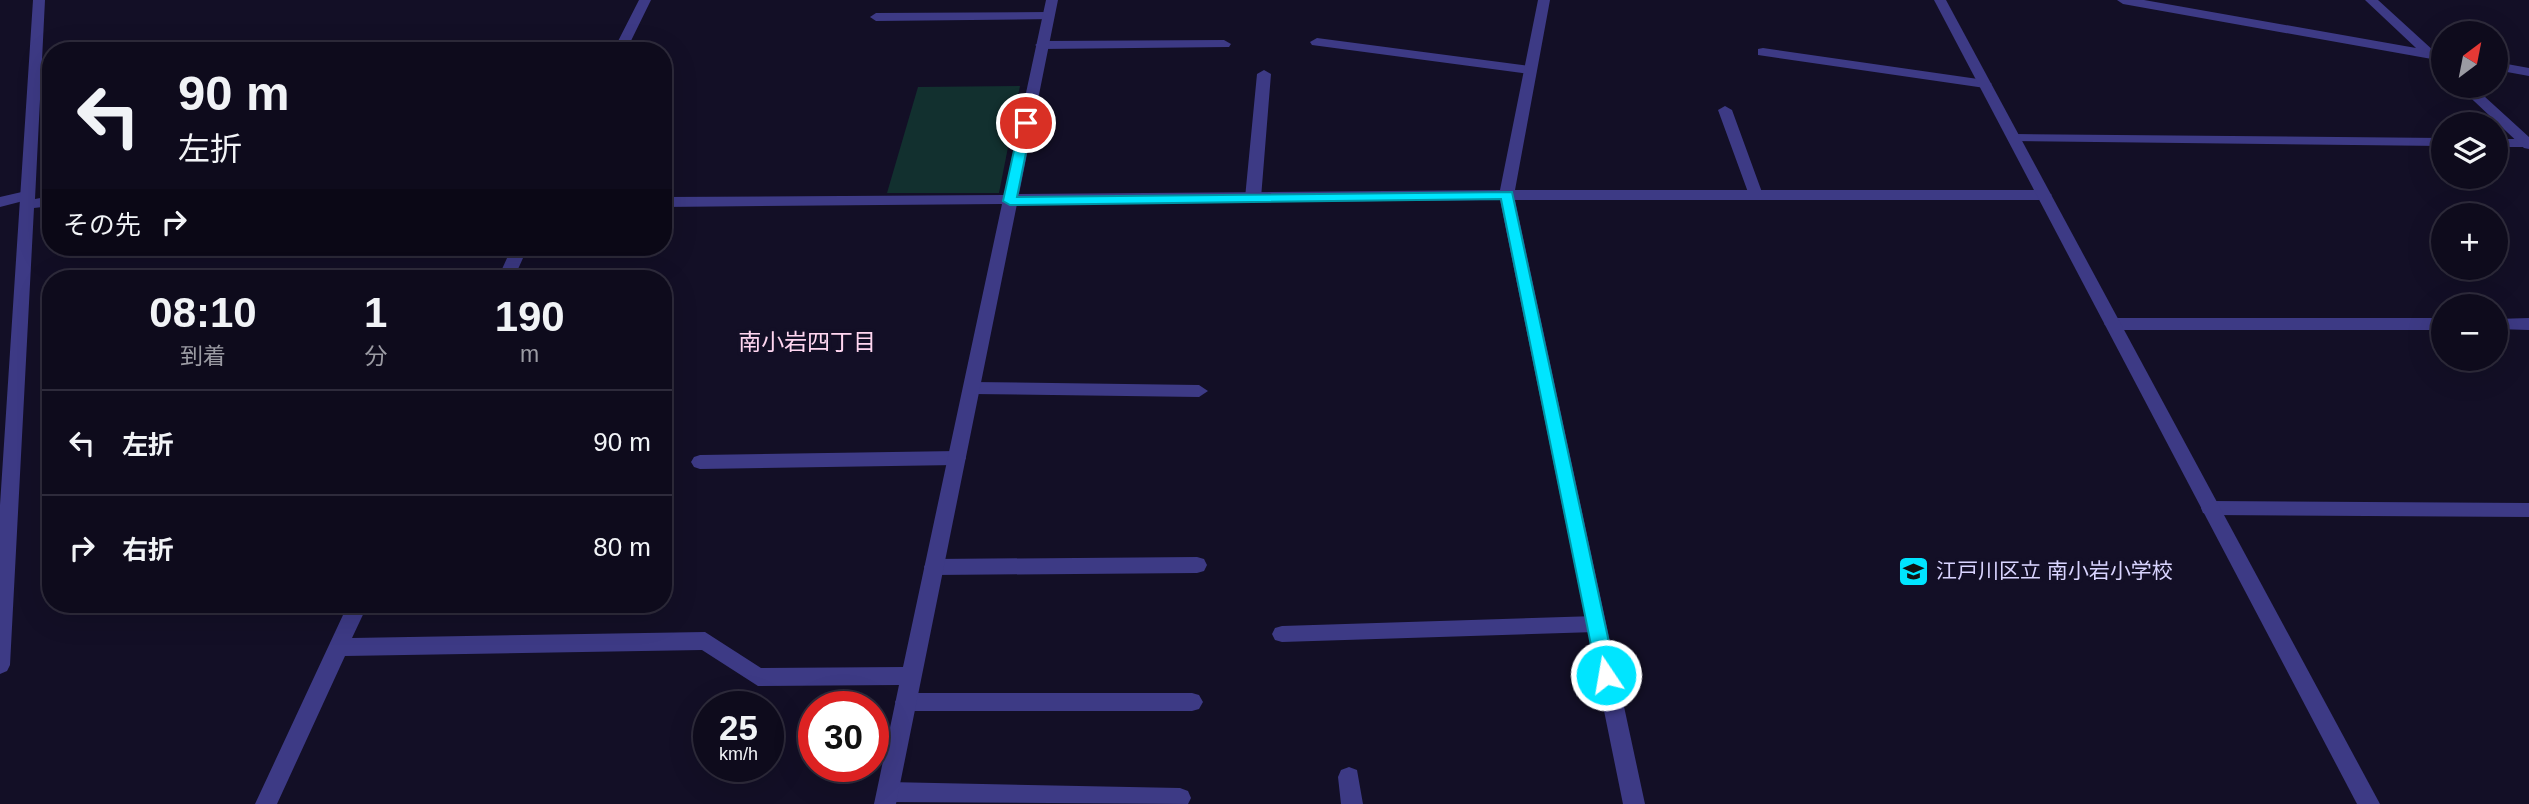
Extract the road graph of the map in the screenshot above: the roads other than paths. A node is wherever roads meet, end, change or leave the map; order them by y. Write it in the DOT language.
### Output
graph roads {
  1 [pos="39,0"];
  2 [pos="645,0"];
  3 [pos="1544,0"];
  4 [pos="1940,0"];
  5 [pos="2123,0"];
  6 [pos="2371,0"];
  7 [pos="1051,8"];
  8 [pos="876,17"];
  9 [pos="624,42"];
  10 [pos="1317,42"];
  11 [pos="1224,44"];
  12 [pos="1042,45"];
  13 [pos="2431,51"];
  14 [pos="1763,52"];
  15 [pos="2431,55"];
  16 [pos="2508,68"];
  17 [pos="1530,70"];
  18 [pos="2529,72"];
  19 [pos="1264,74"];
  20 [pos="1985,84"];
  21 [pos="2478,98"];
  22 [pos="1725,110"];
  23 [pos="2014,138"];
  24 [pos="2431,142"];
  25 [pos="2508,143"];
  26 [pos="2528,144"];
  27 [pos="1507,195"];
  28 [pos="1756,195"];
  29 [pos="2045,195"];
  30 [pos="1253,198"];
  31 [pos="27,200"];
  32 [pos="42,201"];
  33 [pos="1010,201"];
  34 [pos="0,202"];
  35 [pos="672,202"];
  36 [pos="2112,324"];
  37 [pos="2431,324"];
  38 [pos="2508,324"];
  39 [pos="2529,324"];
  40 [pos="972,388"];
  41 [pos="1199,391"];
  42 [pos="957,458"];
  43 [pos="700,462"];
  44 [pos="2210,508"];
  45 [pos="2529,510"];
  46 [pos="1197,565"];
  47 [pos="934,567"];
  48 [pos="353,613"];
  49 [pos="1596,624"];
  50 [pos="1282,634"];
  51 [pos="338,647"];
  52 [pos="0,665"];
  53 [pos="911,676"];
  54 [pos="906,702"];
  55 [pos="1192,702"];
  56 [pos="1349,777"];
  57 [pos="886,798"];
  58 [pos="1180,798"];
  59 [pos="266,804"];
  60 [pos="1352,804"];
  61 [pos="1634,804"];
  62 [pos="2369,804"];
  1 -- 31 [label="street"];
  2 -- 9 [label="street"];
  3 -- 17 [label="street"];
  4 -- 20 [label="street"];
  5 -- 15 [label="street"];
  6 -- 13 [label="street"];
  7 -- 8 [label="street"];
  7 -- 12 [label="street"];
  10 -- 17 [label="street"];
  11 -- 12 [label="street"];
  12 -- 33 [label="street"];
  14 -- 20 [label="street"];
  16 -- 18 [label="street"];
  17 -- 27 [label="street"];
  19 -- 30 [label="street"];
  20 -- 23 [label="street"];
  21 -- 26 [label="street"];
  22 -- 28 [label="street"];
  23 -- 24 [label="street"];
  23 -- 29 [label="street"];
  25 -- 26 [label="street"];
  27 -- 28 [label="street"];
  27 -- 30 [label="street"];
  27 -- 49 [label="street"];
  28 -- 29 [label="street"];
  29 -- 36 [label="street"];
  30 -- 33 [label="street"];
  31 -- 32 [label="street"];
  31 -- 34 [label="street"];
  31 -- 52 [label="street"];
  33 -- 35 [label="street"];
  33 -- 40 [label="street"];
  36 -- 37 [label="street"];
  36 -- 44 [label="street"];
  38 -- 39 [label="street"];
  40 -- 41 [label="street"];
  40 -- 42 [label="street"];
  42 -- 43 [label="street"];
  42 -- 47 [label="street"];
  44 -- 45 [label="street"];
  44 -- 62 [label="street"];
  46 -- 47 [label="street"];
  47 -- 53 [label="street"];
  48 -- 51 [label="street"];
  49 -- 50 [label="street"];
  49 -- 61 [label="street"];
  51 -- 53 [label="street"];
  51 -- 59 [label="street"];
  53 -- 54 [label="street"];
  54 -- 55 [label="street"];
  54 -- 57 [label="street"];
  56 -- 60 [label="street"];
  57 -- 58 [label="street"];
}
